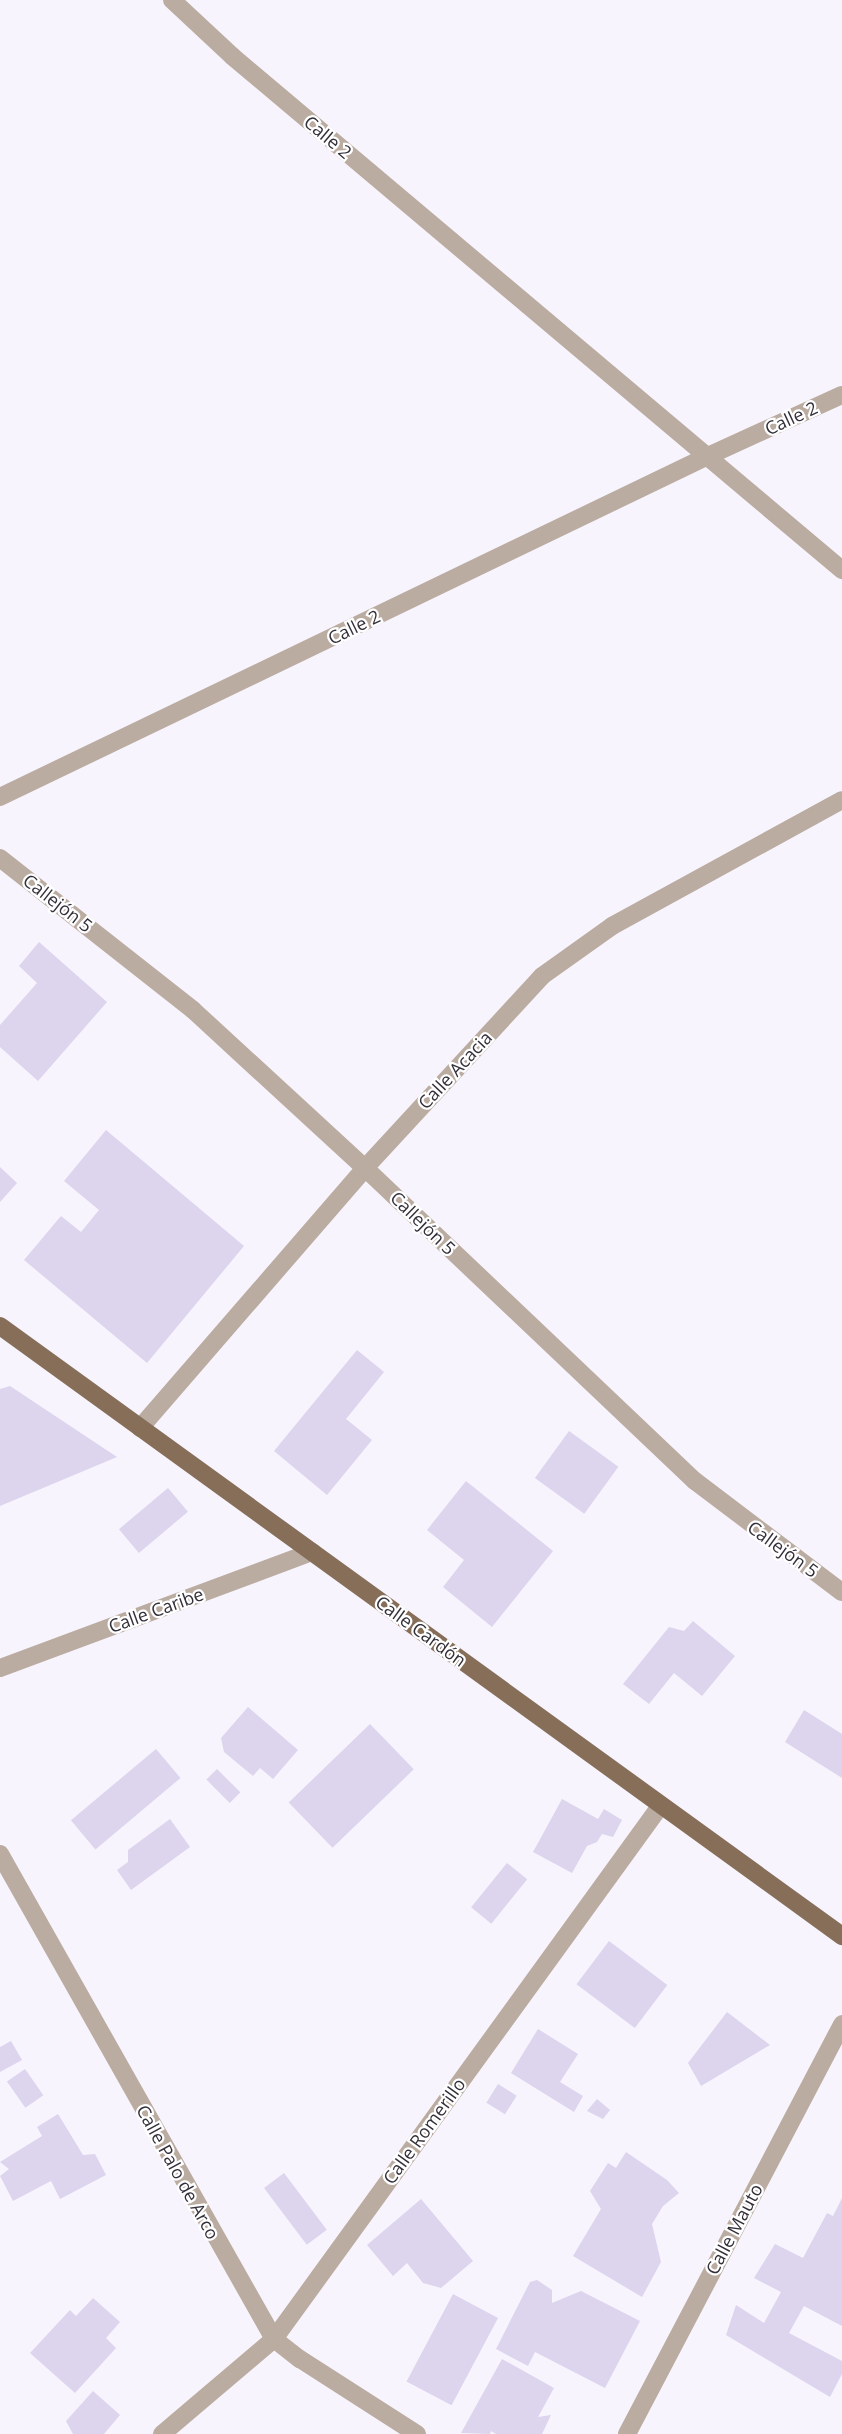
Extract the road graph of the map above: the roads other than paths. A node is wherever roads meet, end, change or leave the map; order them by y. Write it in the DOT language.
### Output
graph roads {
  1 [pos="172,0"];
  2 [pos="842,395"];
  3 [pos="708,456"];
  4 [pos="842,570"];
  5 [pos="0,797"];
  6 [pos="842,800"];
  7 [pos="0,858"];
  8 [pos="365,1168"];
  9 [pos="0,1326"];
  10 [pos="140,1428"];
  11 [pos="312,1552"];
  12 [pos="842,1592"];
  13 [pos="0,1668"];
  14 [pos="661,1805"];
  15 [pos="0,1854"];
  16 [pos="842,1936"];
  17 [pos="842,2024"];
  18 [pos="274,2338"];
  19 [pos="162,2434"];
  20 [pos="417,2434"];
  21 [pos="627,2434"];
  1 -- 3 [label="street, Calle 2"];
  2 -- 3 [label="street, Calle 2"];
  3 -- 4 [label="street, Calle 2"];
  3 -- 5 [label="street, Calle 2"];
  6 -- 8 [label="street, Calle Acacia"];
  7 -- 8 [label="street, Callejón 5"];
  8 -- 10 [label="street, Calle Acacia"];
  8 -- 12 [label="street, Callejón 5"];
  9 -- 10 [label="main road, Calle Cardón"];
  10 -- 11 [label="main road, Calle Cardón"];
  11 -- 13 [label="street, Calle Caribe"];
  11 -- 14 [label="main road, Calle Cardón"];
  14 -- 16 [label="main road, Calle Cardón"];
  14 -- 18 [label="street, Calle Romerillo"];
  15 -- 18 [label="street, Calle Palo de Arco"];
  17 -- 21 [label="street, Calle Mauto"];
  18 -- 19 [label="street, Calle Romerillo"];
  18 -- 20 [label="street, Calle Palo de Arco"];
}
